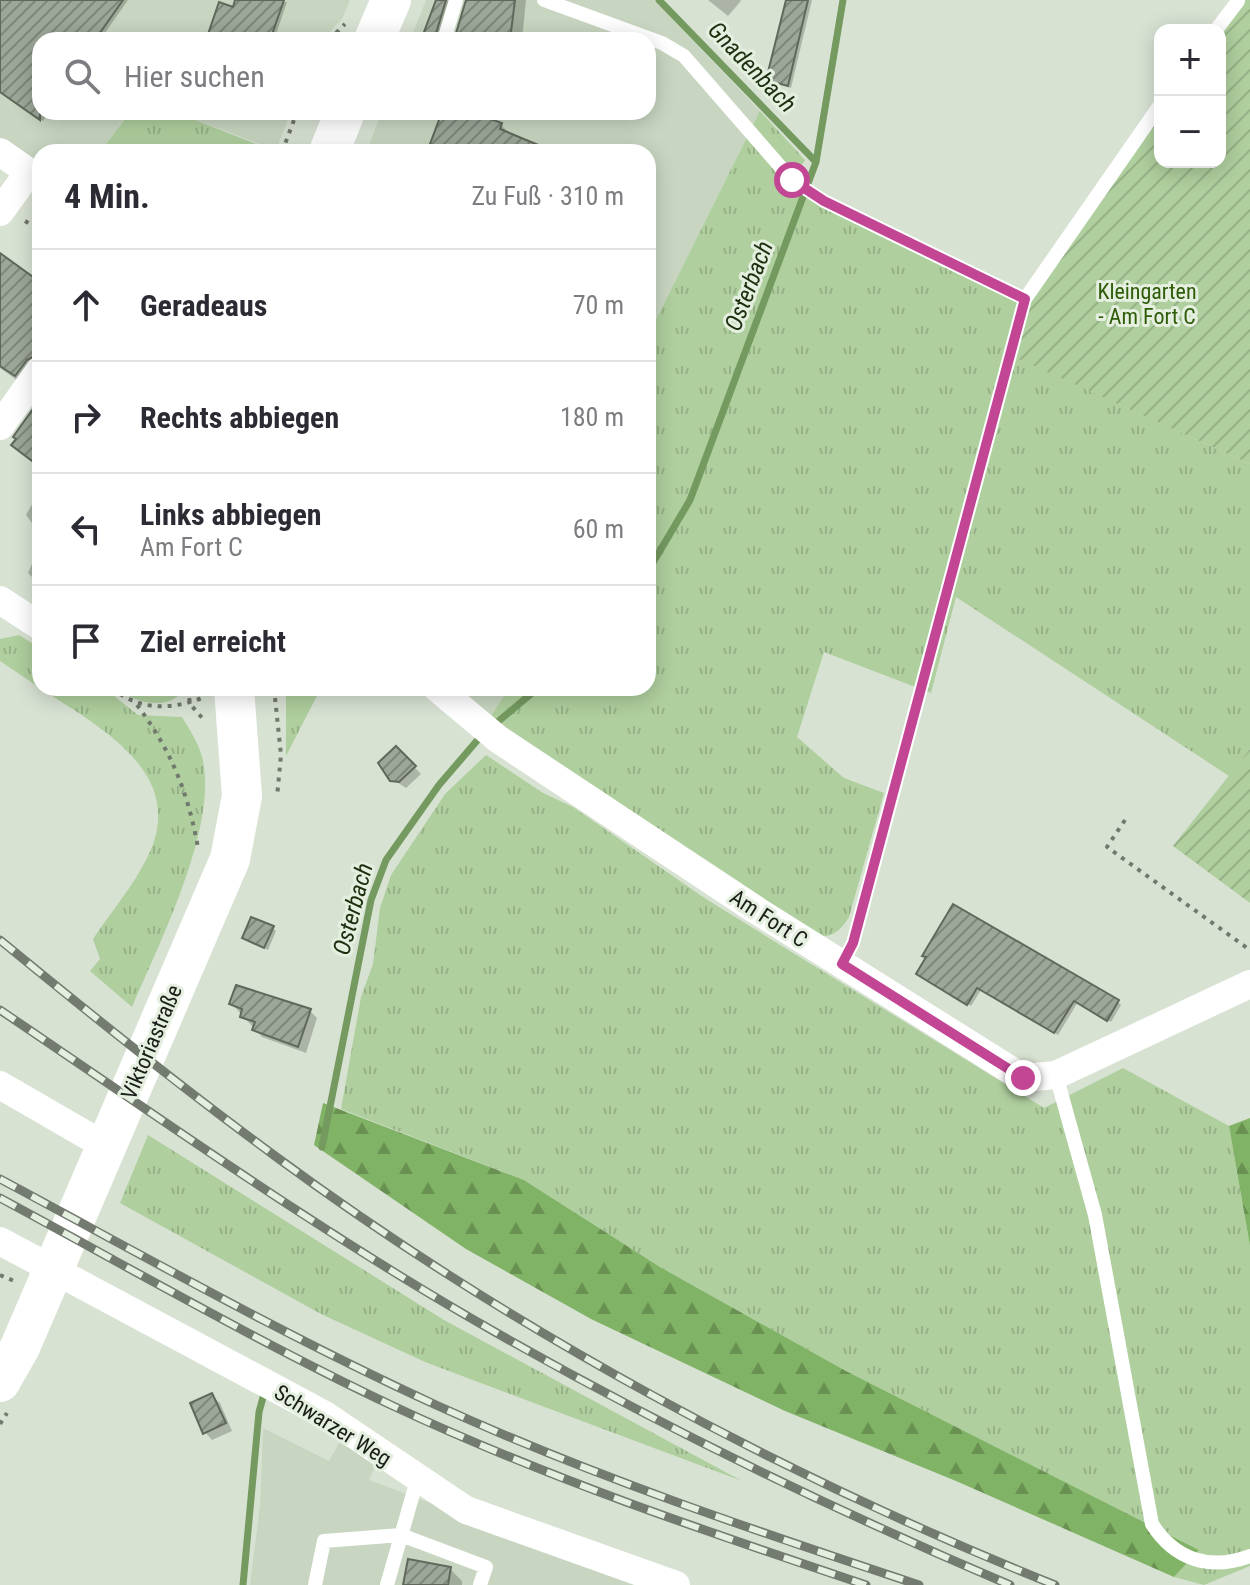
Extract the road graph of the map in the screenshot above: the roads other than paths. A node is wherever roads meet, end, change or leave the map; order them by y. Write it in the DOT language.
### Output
graph roads {
  1 [pos="391,0"];
  2 [pos="456,0"];
  3 [pos="544,0"];
  4 [pos="1238,1"];
  5 [pos="1221,24"];
  6 [pos="377,32"];
  7 [pos="446,32"];
  8 [pos="632,32"];
  9 [pos="656,41"];
  10 [pos="1154,114"];
  11 [pos="342,120"];
  12 [pos="332,144"];
  13 [pos="0,152"];
  14 [pos="32,175"];
  15 [pos="32,178"];
  16 [pos="0,212"];
  17 [pos="1025,299"];
  18 [pos="32,381"];
  19 [pos="0,426"];
  20 [pos="0,600"];
  21 [pos="32,621"];
  22 [pos="235,696"];
  23 [pos="446,696"];
  24 [pos="842,964"];
  25 [pos="1250,984"];
  26 [pos="1056,1075"];
  27 [pos="0,1085"];
  28 [pos="107,1147"];
  29 [pos="10,1246"];
  30 [pos="0,1382"];
  31 [pos="417,1480"];
  32 [pos="401,1535"];
  33 [pos="1250,1556"];
  34 [pos="315,1585"];
  35 [pos="387,1585"];
  36 [pos="480,1585"];
  37 [pos="676,1585"];
  1 -- 6 [label="main road"];
  2 -- 7 [label="lane"];
  3 -- 8 [label="lane"];
  4 -- 5 [label="lane"];
  9 -- 17 [label="lane"];
  10 -- 17 [label="lane"];
  11 -- 12 [label="main road"];
  13 -- 14 [label="street"];
  15 -- 16 [label="street"];
  17 -- 24 [label="lane"];
  18 -- 19 [label="street"];
  20 -- 21 [label="street"];
  22 -- 28 [label="main road, Viktoriastraße"];
  23 -- 24 [label="street, Am Fort C"];
  24 -- 26 [label="street, Am Fort C"];
  25 -- 26 [label="street, Am Fort C"];
  26 -- 33 [label="lane"];
  27 -- 28 [label="street"];
  28 -- 30 [label="main road, Viktoriastraße"];
  29 -- 31 [label="street, Schwarzer Weg"];
  31 -- 32 [label="lane"];
  31 -- 37 [label="street, Schwarzer Weg"];
  32 -- 34 [label="lane"];
  32 -- 35 [label="lane"];
  32 -- 36 [label="lane"];
}
